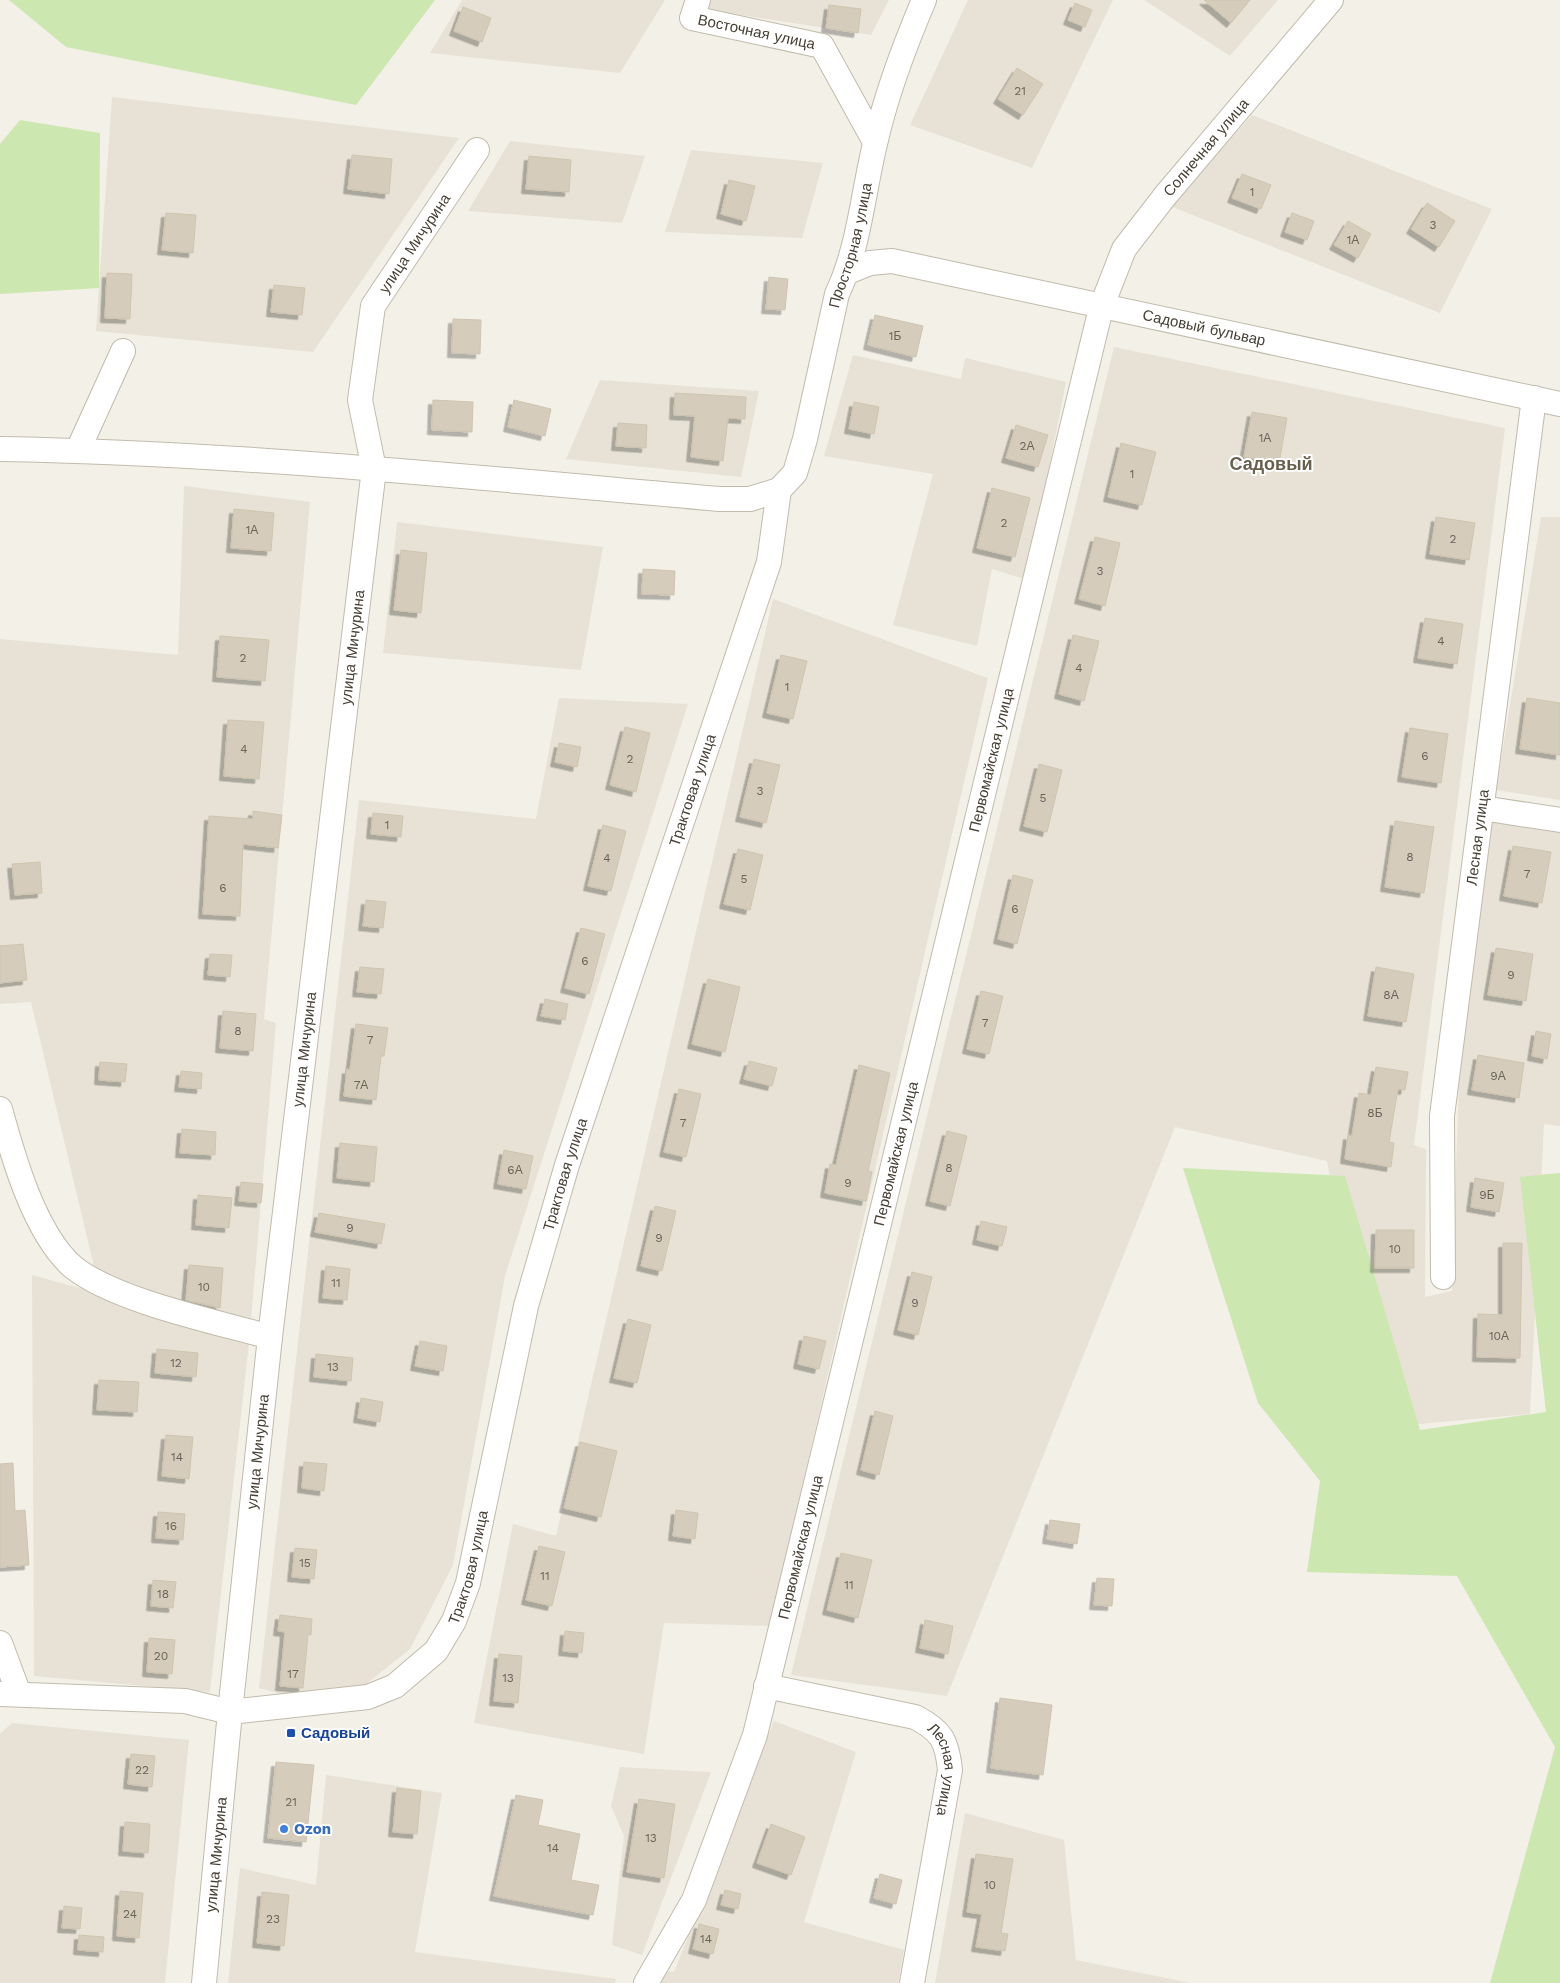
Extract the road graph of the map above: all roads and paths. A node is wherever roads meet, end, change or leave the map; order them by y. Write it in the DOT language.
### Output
graph roads {
  1 [pos="698,0"];
  2 [pos="924,0"];
  3 [pos="1332,0"];
  4 [pos="875,142"];
  5 [pos="478,150"];
  6 [pos="848,272"];
  7 [pos="1101,308"];
  8 [pos="123,351"];
  9 [pos="1534,398"];
  10 [pos="1560,404"];
  11 [pos="0,449"];
  12 [pos="78,450"];
  13 [pos="374,469"];
  14 [pos="779,490"];
  15 [pos="1482,808"];
  16 [pos="1560,820"];
  17 [pos="0,1109"];
  18 [pos="6,1157"];
  19 [pos="1443,1277"];
  20 [pos="270,1337"];
  21 [pos="0,1643"];
  22 [pos="766,1686"];
  23 [pos="10,1694"];
  24 [pos="230,1712"];
  25 [pos="204,1983"];
  26 [pos="646,1983"];
  27 [pos="912,1983"];
  1 -- 4 [label="street, Восточная улица"];
  2 -- 4 [label="street, Просторная улица"];
  3 -- 7 [label="street, Солнечная улица"];
  4 -- 6 [label="street, Просторная улица"];
  5 -- 13 [label="street, улица Мичурина"];
  6 -- 7 [label="street, Садовый бульвар"];
  6 -- 14 [label="street, Просторная улица"];
  7 -- 9 [label="street, Садовый бульвар"];
  7 -- 22 [label="street, Первомайская улица"];
  8 -- 12 [label="street"];
  9 -- 10 [label="street, Садовый бульвар"];
  9 -- 15 [label="street, Лесная улица"];
  11 -- 12 [label="street"];
  12 -- 13 [label="street"];
  13 -- 14 [label="street"];
  13 -- 20 [label="street, улица Мичурина"];
  14 -- 24 [label="street, Трактовая улица"];
  15 -- 16 [label="street"];
  15 -- 19 [label="street, Лесная улица"];
  17 -- 18 [label="street"];
  18 -- 20 [label="street"];
  20 -- 24 [label="street, улица Мичурина"];
  21 -- 23 [label="street"];
  22 -- 26 [label="street, Первомайская улица"];
  22 -- 27 [label="street, Лесная улица"];
  23 -- 24 [label="street, Трактовая улица"];
  24 -- 25 [label="street, улица Мичурина"];
}
